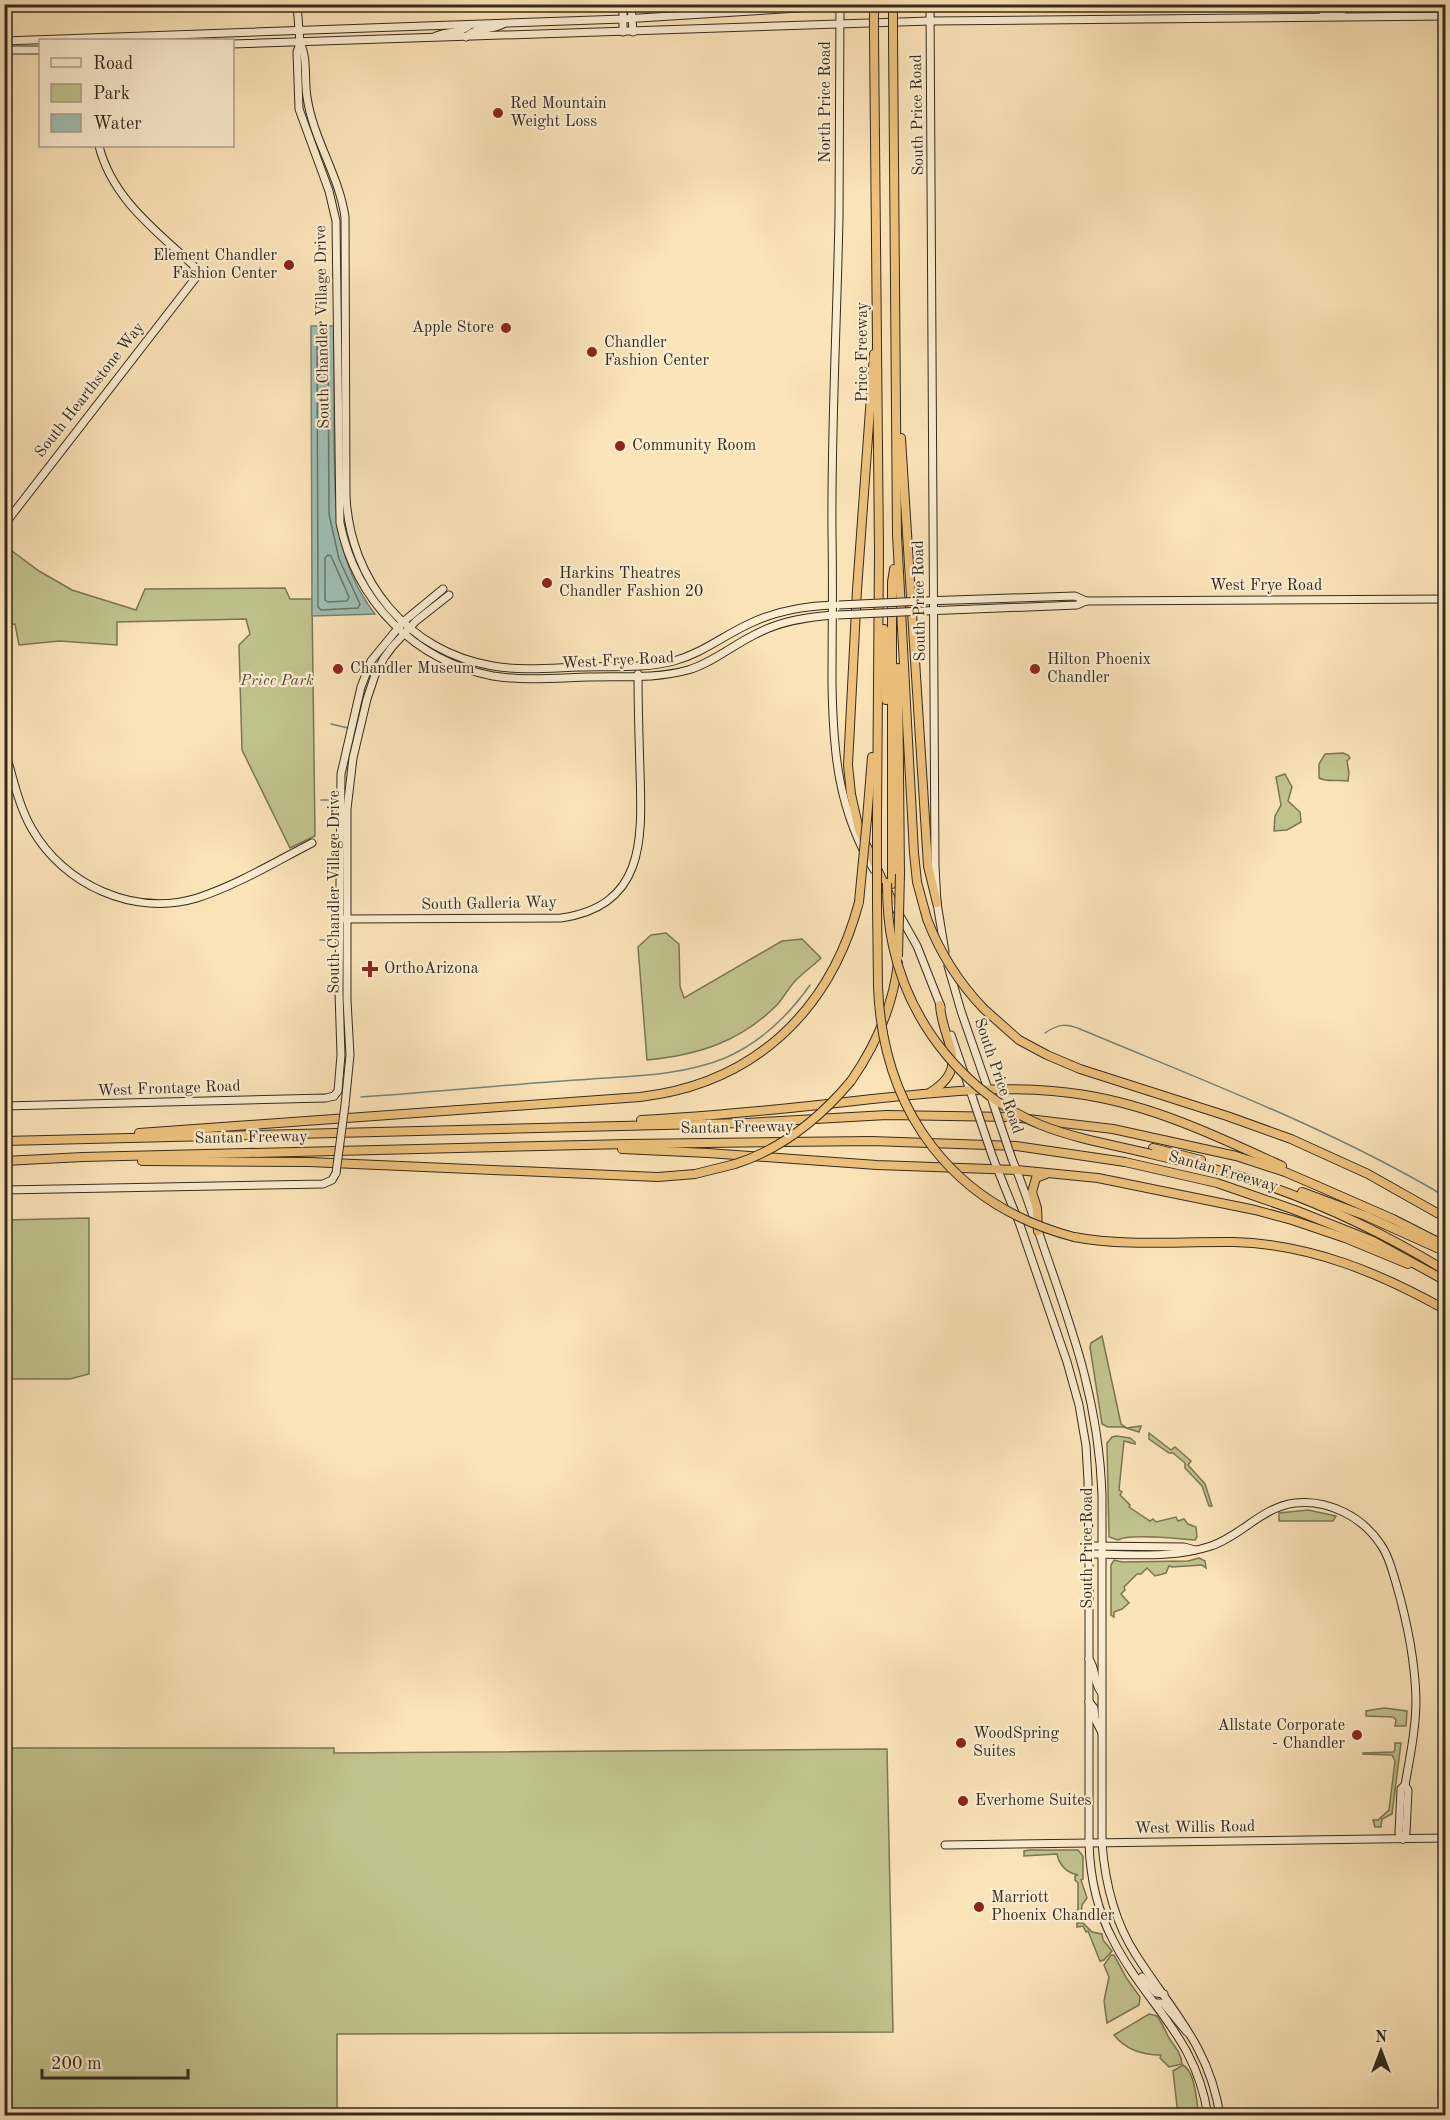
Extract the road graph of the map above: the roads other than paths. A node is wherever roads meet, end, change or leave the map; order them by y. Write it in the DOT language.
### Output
graph roads {
  1 [pos="297,4"];
  2 [pos="622,4"];
  3 [pos="631,4"];
  4 [pos="874,4"];
  5 [pos="893,4"];
  6 [pos="930,4"];
  7 [pos="1038,4"];
  8 [pos="840,5"];
  9 [pos="1446,5"];
  10 [pos="1348,6"];
  11 [pos="762,8"];
  12 [pos="1446,16"];
  13 [pos="1309,17"];
  14 [pos="623,19"];
  15 [pos="632,19"];
  16 [pos="930,21"];
  17 [pos="506,23"];
  18 [pos="840,23"];
  19 [pos="471,24"];
  20 [pos="299,31"];
  21 [pos="623,32"];
  22 [pos="633,32"];
  23 [pos="466,37"];
  24 [pos="431,38"];
  25 [pos="92,39"];
  26 [pos="39,40"];
  27 [pos="4,41"];
  28 [pos="300,42"];
  29 [pos="234,44"];
  30 [pos="4,50"];
  31 [pos="39,50"];
  32 [pos="307,100"];
  33 [pos="298,104"];
  34 [pos="99,147"];
  35 [pos="839,199"];
  36 [pos="878,321"];
  37 [pos="896,350"];
  38 [pos="4,525"];
  39 [pos="897,550"];
  40 [pos="879,551"];
  41 [pos="443,588"];
  42 [pos="449,595"];
  43 [pos="998,599"];
  44 [pos="1446,599"];
  45 [pos="934,601"];
  46 [pos="1086,601"];
  47 [pos="835,605"];
  48 [pos="998,608"];
  49 [pos="934,611"];
  50 [pos="834,615"];
  51 [pos="406,625"];
  52 [pos="400,631"];
  53 [pos="638,666"];
  54 [pos="638,676"];
  55 [pos="877,699"];
  56 [pos="4,747"];
  57 [pos="312,843"];
  58 [pos="890,883"];
  59 [pos="892,901"];
  60 [pos="937,903"];
  61 [pos="343,919"];
  62 [pos="940,1005"];
  63 [pos="988,1089"];
  64 [pos="970,1090"];
  65 [pos="930,1093"];
  66 [pos="334,1096"];
  67 [pos="345,1105"];
  68 [pos="4,1106"];
  69 [pos="531,1128"];
  70 [pos="80,1139"];
  71 [pos="4,1141"];
  72 [pos="565,1146"];
  73 [pos="1151,1151"];
  74 [pos="9,1161"];
  75 [pos="997,1169"];
  76 [pos="1017,1170"];
  77 [pos="1053,1173"];
  78 [pos="4,1191"];
  79 [pos="1446,1218"];
  80 [pos="1393,1219"];
  81 [pos="1038,1231"];
  82 [pos="1446,1246"];
  83 [pos="1446,1252"];
  84 [pos="1446,1271"];
  85 [pos="1432,1272"];
  86 [pos="1446,1281"];
  87 [pos="1446,1310"];
  88 [pos="1089,1550"];
  89 [pos="1102,1550"];
  90 [pos="1089,1659"];
  91 [pos="1102,1693"];
  92 [pos="1089,1702"];
  93 [pos="1102,1733"];
  94 [pos="1446,1838"];
  95 [pos="1402,1839"];
  96 [pos="1089,1843"];
  97 [pos="1102,1843"];
  98 [pos="945,1845"];
  99 [pos="1124,1958"];
  100 [pos="1164,1994"];
  101 [pos="1156,2003"];
  102 [pos="1192,2037"];
  103 [pos="1208,2115"];
  104 [pos="1220,2115"];
  1 -- 20 [label="main road"];
  2 -- 14 [label="main road"];
  3 -- 15 [label="main road"];
  4 -- 36 [label="highway, Price Freeway, bridge"];
  5 -- 8 [label="main road"];
  5 -- 37 [label="highway, Price Freeway, bridge"];
  6 -- 16 [label="main road, South Price Road"];
  7 -- 10 [label="main road"];
  8 -- 11 [label="main road"];
  8 -- 18 [label="main road, North Price Road"];
  9 -- 10 [label="main road"];
  10 -- 13 [label="main road"];
  11 -- 15 [label="main road"];
  12 -- 13 [label="main road"];
  13 -- 16 [label="main road"];
  14 -- 15 [label="main road"];
  14 -- 17 [label="main road"];
  14 -- 21 [label="main road"];
  15 -- 22 [label="main road"];
  16 -- 18 [label="main road"];
  16 -- 45 [label="main road, South Price Road"];
  17 -- 19 [label="main road"];
  17 -- 23 [label="main road"];
  18 -- 22 [label="main road"];
  18 -- 35 [label="main road, North Price Road"];
  19 -- 20 [label="main road"];
  19 -- 24 [label="main road"];
  20 -- 25 [label="main road"];
  20 -- 28 [label="main road"];
  21 -- 22 [label="main road"];
  21 -- 23 [label="main road"];
  23 -- 24 [label="main road"];
  24 -- 28 [label="main road"];
  26 -- 27 [label="main road"];
  28 -- 29 [label="main road"];
  28 -- 32 [label="main road, South Chandler Village Drive"];
  28 -- 33 [label="main road, South Chandler Village Drive"];
  30 -- 31 [label="main road"];
  32 -- 33 [label="main road"];
  32 -- 51 [label="main road, South Chandler Village Drive"];
  33 -- 52 [label="main road, South Chandler Village Drive"];
  34 -- 38 [label="main road, South Hearthstone Way"];
  35 -- 47 [label="main road, South Price Road"];
  36 -- 40 [label="highway, Price Freeway"];
  36 -- 59 [label="highway"];
  37 -- 39 [label="highway, Price Freeway"];
  37 -- 60 [label="highway"];
  39 -- 58 [label="highway"];
  39 -- 74 [label="highway, bridge"];
  39 -- 79 [label="highway, bridge"];
  40 -- 55 [label="highway, Price Freeway"];
  40 -- 58 [label="highway"];
  41 -- 51 [label="main road, South Chandler Village Drive"];
  42 -- 51 [label="main road, South Chandler Village Drive"];
  43 -- 45 [label="main road, West Frye Road"];
  43 -- 46 [label="main road, West Frye Road"];
  43 -- 48 [label="main road"];
  44 -- 46 [label="main road, West Frye Road"];
  45 -- 47 [label="main road, West Frye Road, bridge"];
  45 -- 49 [label="main road, South Price Road"];
  46 -- 48 [label="main road, West Frye Road"];
  47 -- 50 [label="main road, South Price Road"];
  47 -- 53 [label="main road, West Frye Road"];
  48 -- 49 [label="main road, West Frye Road"];
  49 -- 50 [label="main road, West Frye Road, bridge"];
  49 -- 60 [label="main road, South Price Road"];
  50 -- 54 [label="main road, West Frye Road"];
  50 -- 59 [label="main road, South Price Road"];
  51 -- 52 [label="main road, South Chandler Village Drive"];
  51 -- 53 [label="main road, West Frye Road"];
  52 -- 54 [label="main road, West Frye Road"];
  52 -- 61 [label="main road, South Chandler Village Drive"];
  53 -- 54 [label="main road, South Galleria Way"];
  54 -- 61 [label="main road, South Galleria Way"];
  55 -- 70 [label="highway, bridge"];
  55 -- 87 [label="highway, bridge"];
  56 -- 57 [label="main road"];
  58 -- 73 [label="highway, bridge"];
  59 -- 62 [label="main road, South Price Road"];
  60 -- 63 [label="main road, South Price Road"];
  61 -- 66 [label="main road, South Chandler Village Drive"];
  61 -- 67 [label="main road, South Chandler Village Drive"];
  62 -- 64 [label="main road, South Price Road"];
  62 -- 65 [label="highway"];
  63 -- 64 [label="highway"];
  63 -- 76 [label="main road, South Price Road, bridge"];
  63 -- 80 [label="highway"];
  64 -- 65 [label="highway"];
  64 -- 75 [label="main road, South Price Road, bridge"];
  65 -- 69 [label="highway"];
  66 -- 67 [label="main road"];
  66 -- 68 [label="main road, West Frontage Road"];
  67 -- 78 [label="main road, South Chandler Village Drive, bridge"];
  69 -- 70 [label="highway, Santan Freeway"];
  69 -- 80 [label="highway, Santan Freeway"];
  70 -- 71 [label="highway, Santan Freeway"];
  72 -- 74 [label="highway, Santan Freeway"];
  72 -- 75 [label="highway"];
  72 -- 85 [label="highway, Santan Freeway"];
  73 -- 83 [label="highway"];
  73 -- 84 [label="highway"];
  75 -- 76 [label="highway"];
  75 -- 88 [label="main road, South Price Road"];
  76 -- 77 [label="highway"];
  76 -- 81 [label="main road, South Price Road"];
  77 -- 81 [label="highway"];
  77 -- 85 [label="highway"];
  80 -- 82 [label="highway, Santan Freeway"];
  81 -- 89 [label="main road, South Price Road"];
  85 -- 86 [label="highway, Santan Freeway"];
  88 -- 89 [label="main road"];
  88 -- 90 [label="main road, South Price Road"];
  89 -- 91 [label="main road, South Price Road"];
  89 -- 95 [label="main road"];
  90 -- 91 [label="main road"];
  90 -- 92 [label="main road, South Price Road"];
  91 -- 93 [label="main road, South Price Road"];
  92 -- 93 [label="main road"];
  92 -- 96 [label="main road, South Price Road"];
  93 -- 97 [label="main road, South Price Road"];
  94 -- 95 [label="main road, West Willis Road"];
  95 -- 97 [label="main road, West Willis Road"];
  96 -- 97 [label="main road, West Willis Road"];
  96 -- 98 [label="main road, West Willis Road"];
  96 -- 99 [label="main road, South Price Road"];
  97 -- 100 [label="main road, South Price Road"];
  99 -- 100 [label="main road"];
  99 -- 101 [label="main road, South Price Road"];
  100 -- 102 [label="main road, South Price Road"];
  101 -- 102 [label="main road"];
  101 -- 103 [label="main road, South Price Road"];
  102 -- 104 [label="main road, South Price Road"];
}
